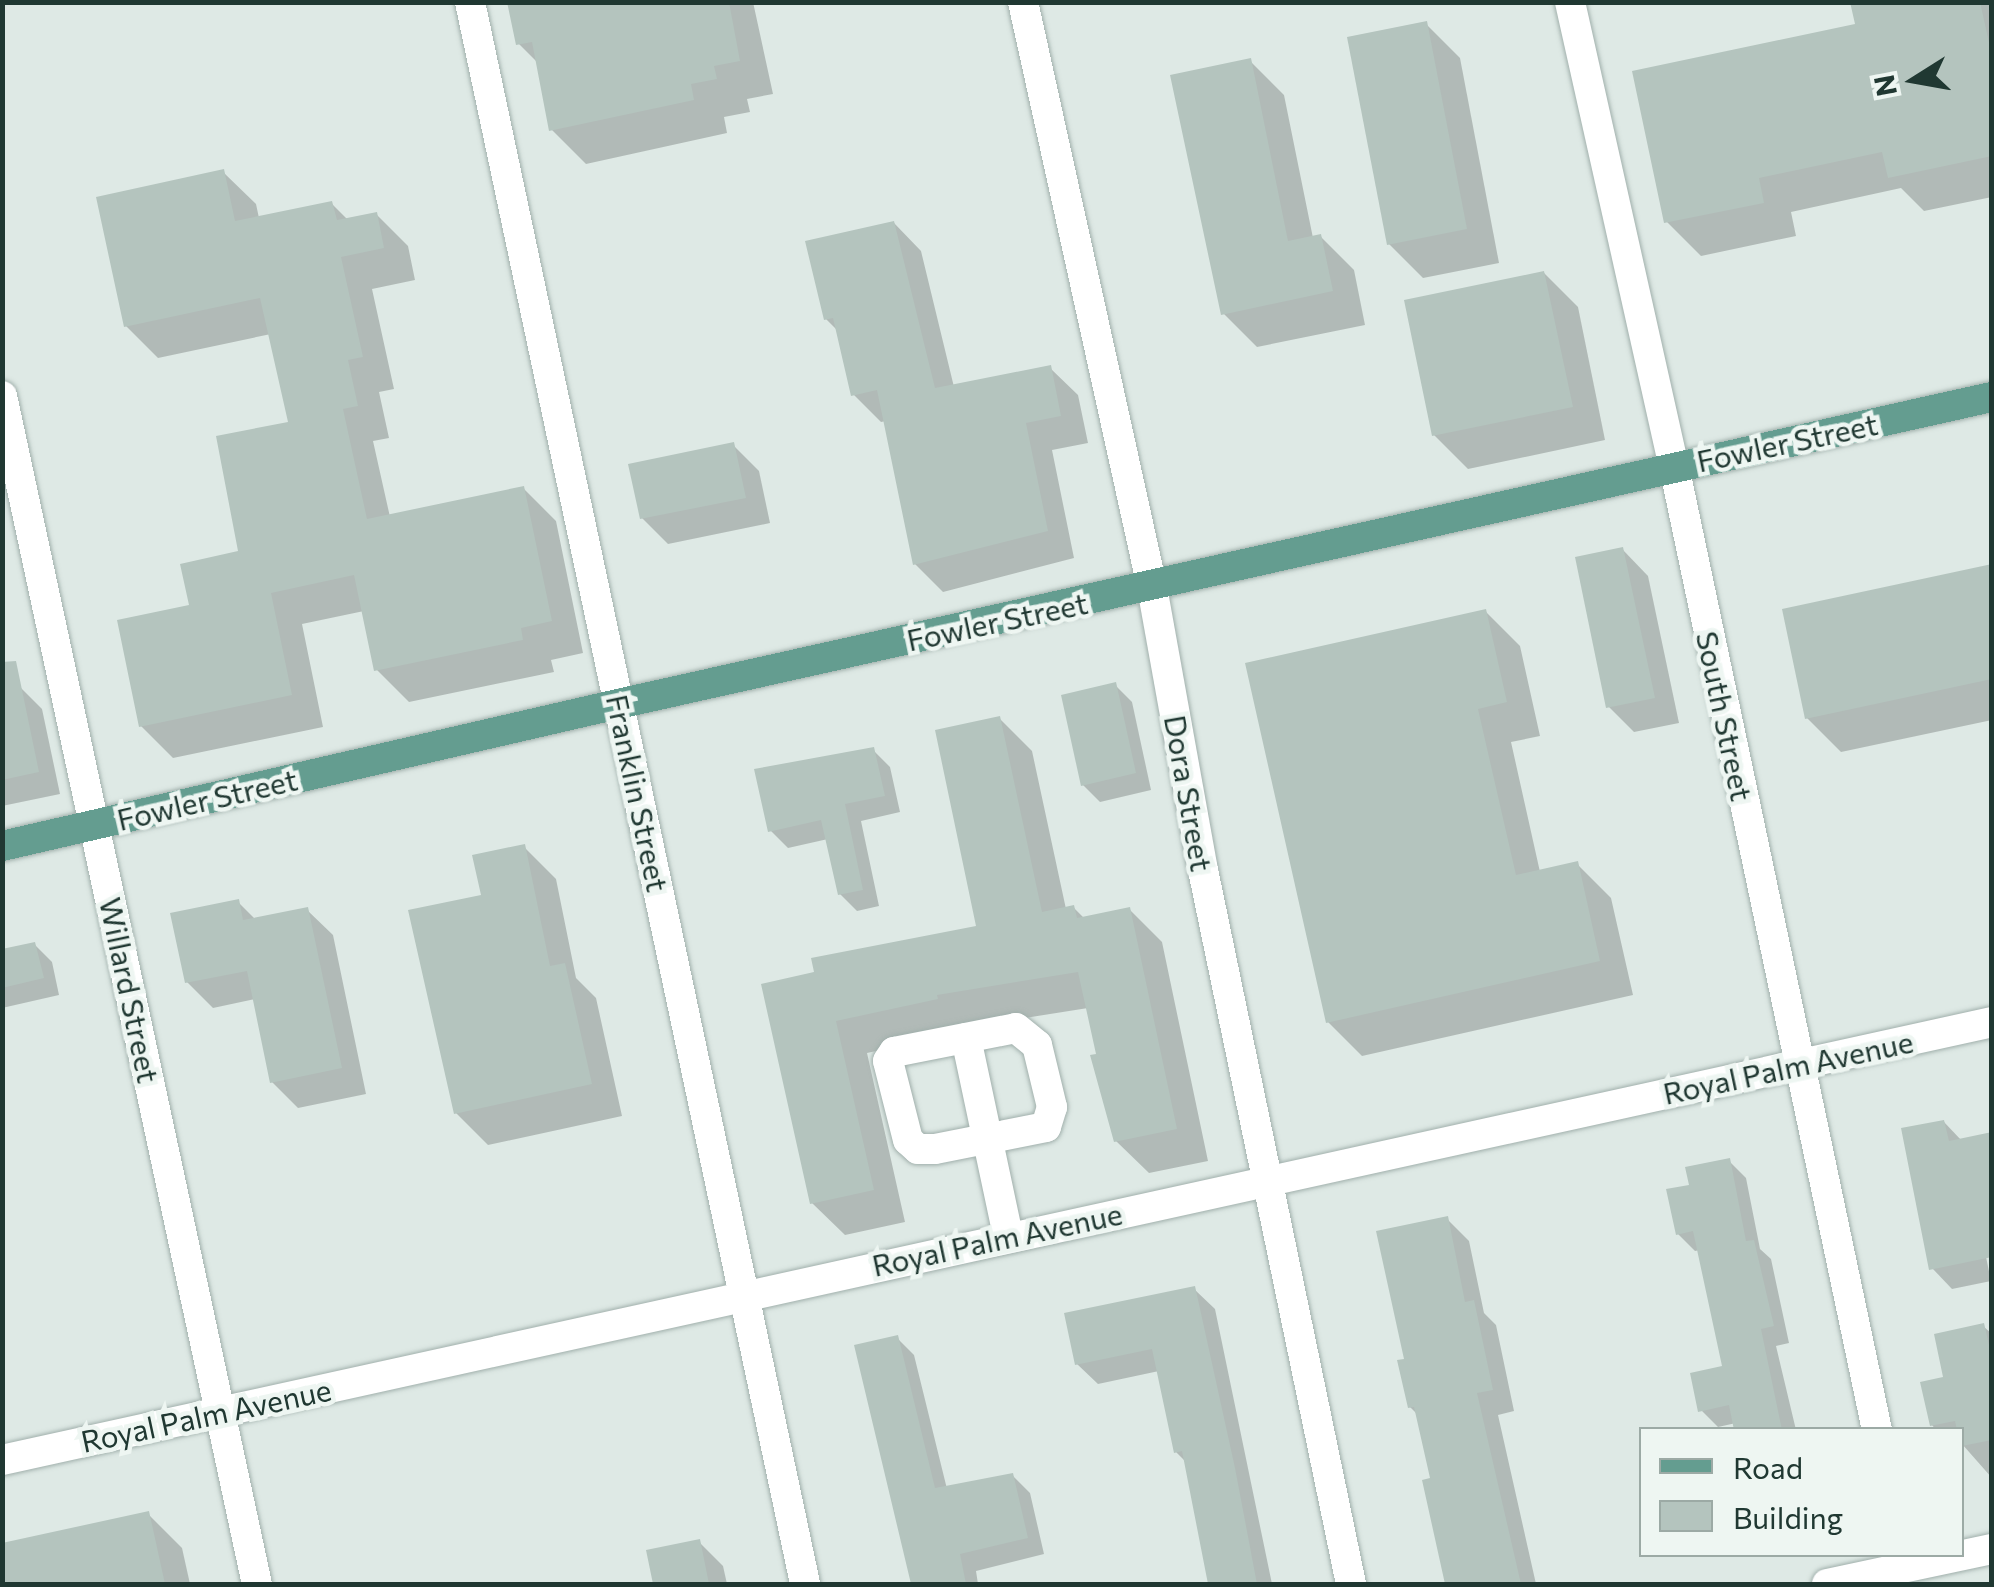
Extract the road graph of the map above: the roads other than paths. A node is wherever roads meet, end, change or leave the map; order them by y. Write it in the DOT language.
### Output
graph roads {
  1 [pos="470,2"];
  2 [pos="1023,2"];
  3 [pos="1570,2"];
  4 [pos="2,396"];
  5 [pos="1992,397"];
  6 [pos="1674,466"];
  7 [pos="1152,588"];
  8 [pos="618,704"];
  9 [pos="93,826"];
  10 [pos="2,846"];
  11 [pos="1992,1022"];
  12 [pos="966,1038"];
  13 [pos="1799,1064"];
  14 [pos="987,1138"];
  15 [pos="1270,1181"];
  16 [pos="1008,1236"];
  17 [pos="742,1295"];
  18 [pos="220,1413"];
  19 [pos="1877,1427"];
  20 [pos="2,1460"];
  21 [pos="1992,1548"];
  22 [pos="1964,1555"];
  23 [pos="1955,1557"];
  24 [pos="1909,1568"];
  25 [pos="257,1584"];
  26 [pos="805,1584"];
  27 [pos="1351,1584"];
  28 [pos="1827,1584"];
  1 -- 8 [label="street, Franklin Street"];
  2 -- 7 [label="street, Dora Street"];
  3 -- 6 [label="street, South Street"];
  4 -- 9 [label="street, Willard Street"];
  5 -- 6 [label="main road, Fowler Street"];
  6 -- 7 [label="main road, Fowler Street"];
  6 -- 13 [label="street, South Street"];
  7 -- 8 [label="main road, Fowler Street"];
  7 -- 15 [label="street, Dora Street"];
  8 -- 9 [label="main road, Fowler Street"];
  8 -- 17 [label="street, Franklin Street"];
  9 -- 10 [label="main road, Fowler Street"];
  9 -- 18 [label="street, Willard Street"];
  11 -- 13 [label="street, Royal Palm Avenue"];
  12 -- 14 [label="street"];
  12 -- 14 [label="street"];
  12 -- 14 [label="street"];
  13 -- 15 [label="street, Royal Palm Avenue"];
  13 -- 19 [label="street, South Street"];
  14 -- 16 [label="street"];
  15 -- 16 [label="street, Royal Palm Avenue"];
  15 -- 27 [label="street, Dora Street"];
  16 -- 17 [label="street, Royal Palm Avenue"];
  17 -- 18 [label="street, Royal Palm Avenue"];
  17 -- 26 [label="street, Franklin Street"];
  18 -- 20 [label="street, Royal Palm Avenue"];
  18 -- 25 [label="street, Willard Street"];
  21 -- 22 [label="street"];
  23 -- 24 [label="street"];
  24 -- 28 [label="street"];
}
